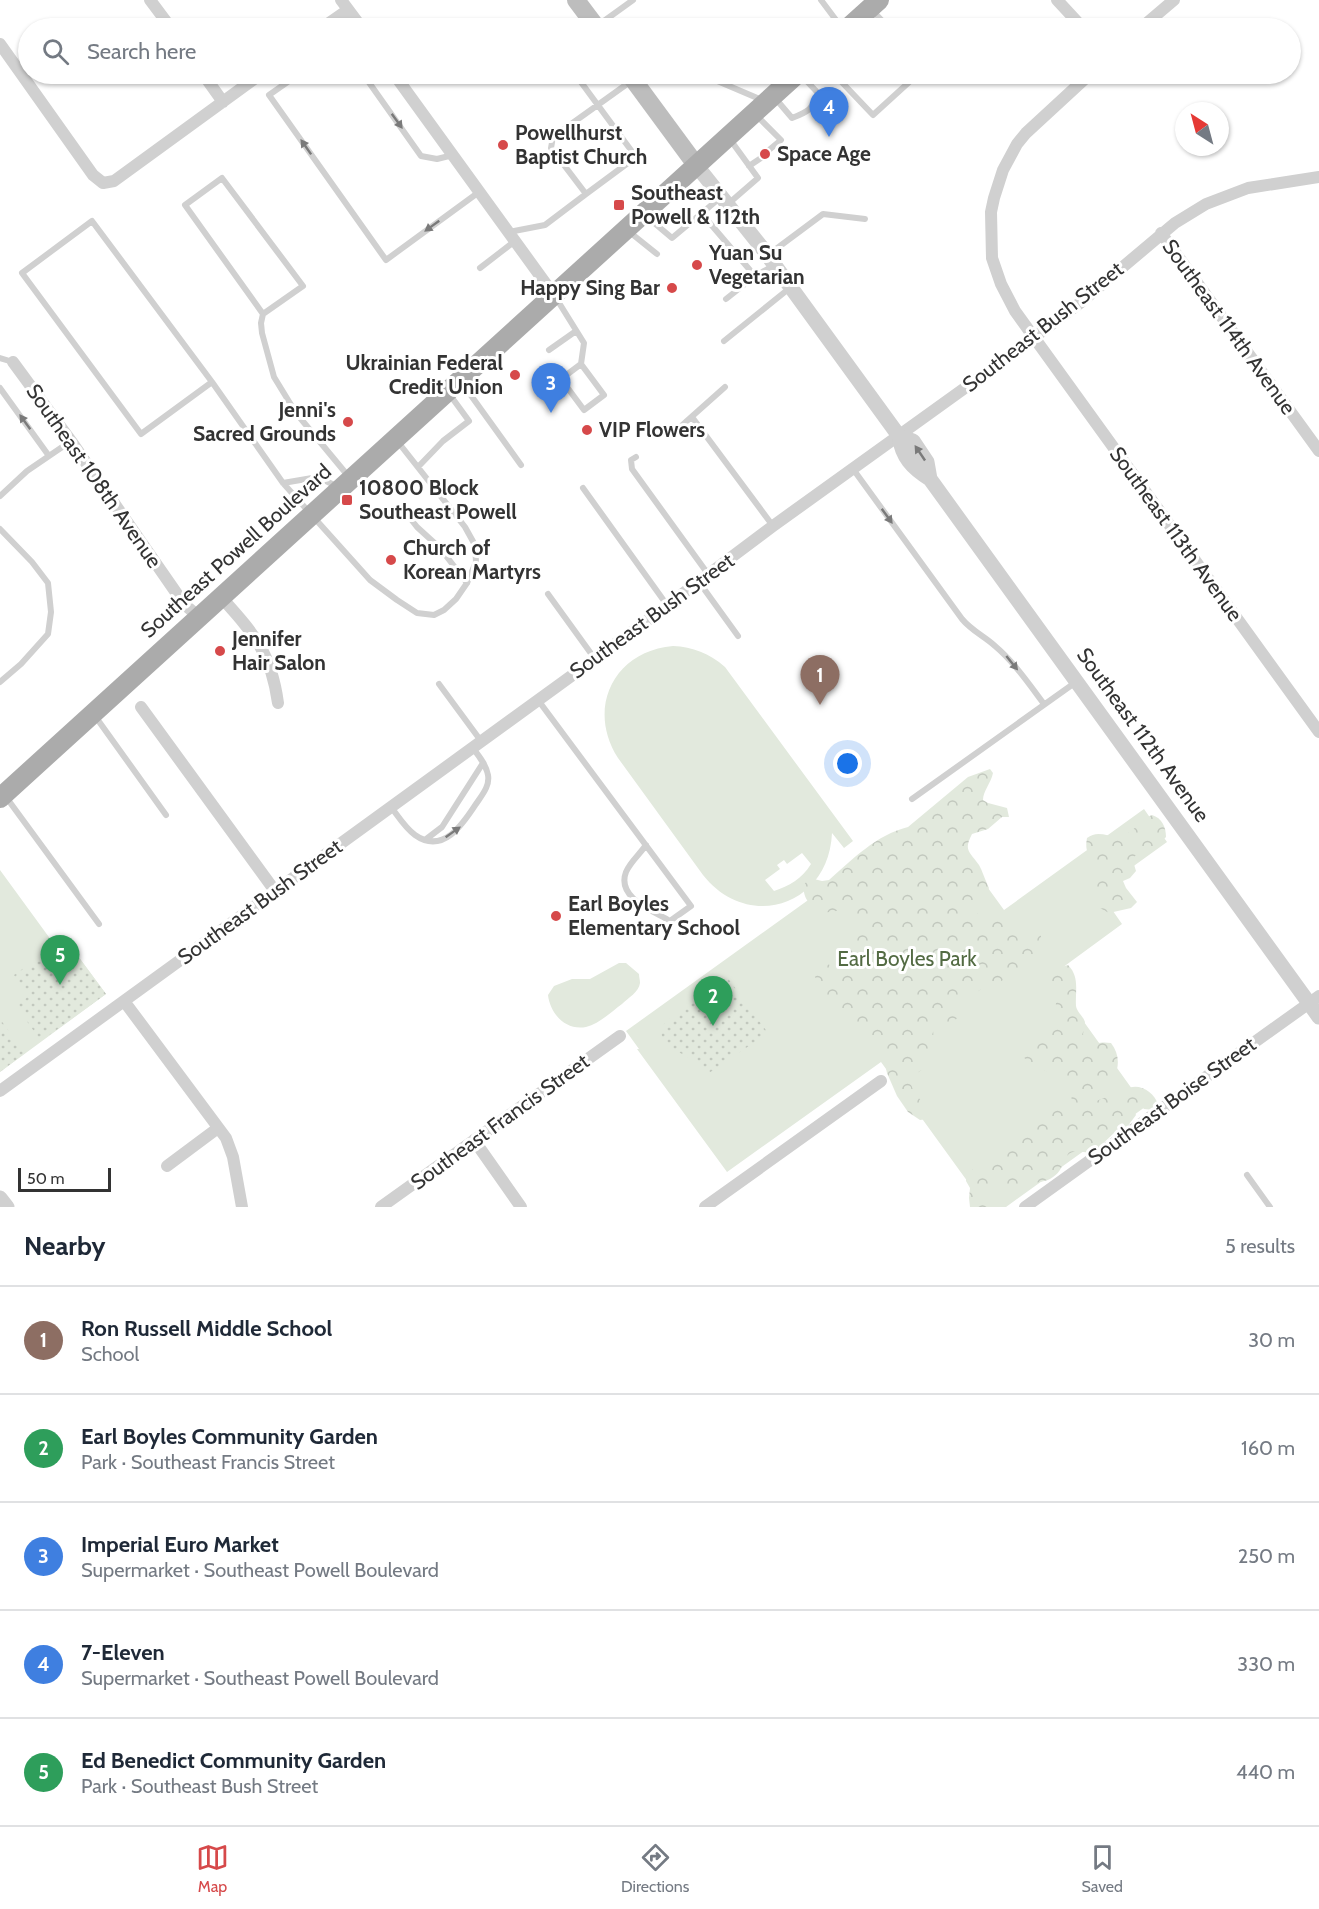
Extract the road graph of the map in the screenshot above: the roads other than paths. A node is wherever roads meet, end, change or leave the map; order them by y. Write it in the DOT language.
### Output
graph roads {
  1 [pos="150,0"];
  2 [pos="576,0"];
  3 [pos="633,0"];
  4 [pos="821,0"];
  5 [pos="1057,0"];
  6 [pos="1174,0"];
  7 [pos="875,4"];
  8 [pos="345,5"];
  9 [pos="164,18"];
  10 [pos="332,18"];
  11 [pos="355,18"];
  12 [pos="590,18"];
  13 [pos="610,18"];
  14 [pos="834,18"];
  15 [pos="859,18"];
  16 [pos="883,18"];
  17 [pos="1074,18"];
  18 [pos="1153,18"];
  19 [pos="0,44"];
  20 [pos="18,69"];
  21 [pos="28,84"];
  22 [pos="210,84"];
  23 [pos="247,84"];
  24 [pos="285,84"];
  25 [pos="370,84"];
  26 [pos="401,84"];
  27 [pos="582,84"];
  28 [pos="624,84"];
  29 [pos="641,84"];
  30 [pos="724,84"];
  31 [pos="786,84"];
  32 [pos="809,84"];
  33 [pos="844,84"];
  34 [pos="907,84"];
  35 [pos="1079,84"];
  36 [pos="223,102"];
  37 [pos="764,103"];
  38 [pos="598,105"];
  39 [pos="727,137"];
  40 [pos="769,150"];
  41 [pos="453,155"];
  42 [pos="761,158"];
  43 [pos="696,165"];
  44 [pos="749,166"];
  45 [pos="1319,177"];
  46 [pos="480,192"];
  47 [pos="586,194"];
  48 [pos="725,201"];
  49 [pos="643,214"];
  50 [pos="702,214"];
  51 [pos="865,219"];
  52 [pos="626,229"];
  53 [pos="1161,233"];
  54 [pos="512,236"];
  55 [pos="657,254"];
  56 [pos="771,260"];
  57 [pos="480,268"];
  58 [pos="755,276"];
  59 [pos="791,287"];
  60 [pos="554,295"];
  61 [pos="726,299"];
  62 [pos="264,314"];
  63 [pos="576,331"];
  64 [pos="1034,337"];
  65 [pos="724,341"];
  66 [pos="549,350"];
  67 [pos="0,358"];
  68 [pos="13,362"];
  69 [pos="581,364"];
  70 [pos="212,382"];
  71 [pos="454,386"];
  72 [pos="725,387"];
  73 [pos="0,388"];
  74 [pos="692,417"];
  75 [pos="670,436"];
  76 [pos="899,436"];
  77 [pos="395,439"];
  78 [pos="71,441"];
  79 [pos="1319,451"];
  80 [pos="50,456"];
  81 [pos="636,457"];
  82 [pos="521,465"];
  83 [pos="418,467"];
  84 [pos="852,468"];
  85 [pos="283,483"];
  86 [pos="346,484"];
  87 [pos="583,488"];
  88 [pos="0,496"];
  89 [pos="403,509"];
  90 [pos="311,515"];
  91 [pos="773,526"];
  92 [pos="0,529"];
  93 [pos="704,578"];
  94 [pos="467,583"];
  95 [pos="548,594"];
  96 [pos="221,597"];
  97 [pos="668,605"];
  98 [pos="199,617"];
  99 [pos="738,636"];
  100 [pos="595,658"];
  101 [pos="0,682"];
  102 [pos="1076,682"];
  103 [pos="439,684"];
  104 [pos="538,700"];
  105 [pos="278,703"];
  106 [pos="1044,704"];
  107 [pos="141,707"];
  108 [pos="93,714"];
  109 [pos="1319,732"];
  110 [pos="476,744"];
  111 [pos="483,763"];
  112 [pos="2,796"];
  113 [pos="912,799"];
  114 [pos="391,806"];
  115 [pos="166,815"];
  116 [pos="424,840"];
  117 [pos="646,845"];
  118 [pos="274,891"];
  119 [pos="99,924"];
  120 [pos="1314,999"];
  121 [pos="124,1001"];
  122 [pos="1319,1017"];
  123 [pos="620,1036"];
  124 [pos="881,1081"];
  125 [pos="0,1091"];
  126 [pos="218,1128"];
  127 [pos="474,1140"];
  128 [pos="167,1166"];
  129 [pos="1247,1175"];
  130 [pos="0,1198"];
  131 [pos="7,1207"];
  132 [pos="242,1207"];
  133 [pos="381,1207"];
  134 [pos="521,1207"];
  135 [pos="705,1207"];
  136 [pos="1025,1207"];
  137 [pos="1270,1207"];
  1 -- 9 [label="street"];
  2 -- 12 [label="main road"];
  3 -- 13 [label="lane"];
  4 -- 14 [label="lane"];
  5 -- 17 [label="street"];
  6 -- 18 [label="street"];
  7 -- 15 [label="main road"];
  7 -- 16 [label="lane"];
  8 -- 10 [label="street"];
  8 -- 11 [label="street"];
  19 -- 20 [label="street"];
  21 -- 36 [label="street"];
  22 -- 36 [label="street"];
  23 -- 36 [label="street"];
  46 -- 24 [label="lane, one-way"];
  25 -- 41 [label="lane, one-way"];
  26 -- 41 [label="street"];
  27 -- 38 [label="lane"];
  28 -- 38 [label="lane"];
  29 -- 43 [label="main road, Southeast 112th Avenue"];
  30 -- 37 [label="lane"];
  31 -- 37 [label="main road, Southeast Powell Boulevard"];
  32 -- 37 [label="lane"];
  33 -- 34 [label="lane"];
  35 -- 64 [label="street, Southeast 113th Avenue"];
  37 -- 39 [label="main road, Southeast Powell Boulevard"];
  37 -- 40 [label="lane"];
  38 -- 47 [label="lane"];
  38 -- 47 [label="lane"];
  39 -- 43 [label="main road, Southeast Powell Boulevard"];
  39 -- 44 [label="lane"];
  41 -- 46 [label="street"];
  42 -- 44 [label="lane"];
  43 -- 48 [label="street, Southeast 112th Avenue"];
  43 -- 49 [label="main road, Southeast Powell Boulevard"];
  44 -- 48 [label="lane"];
  45 -- 53 [label="street, Southeast Bush Street"];
  46 -- 54 [label="street"];
  47 -- 54 [label="lane"];
  48 -- 50 [label="lane"];
  48 -- 56 [label="street, Southeast 112th Avenue"];
  49 -- 50 [label="lane"];
  49 -- 52 [label="main road, Southeast Powell Boulevard"];
  50 -- 58 [label="lane"];
  51 -- 56 [label="lane"];
  52 -- 55 [label="lane"];
  52 -- 60 [label="main road, Southeast Powell Boulevard"];
  53 -- 64 [label="street, Southeast Bush Street"];
  53 -- 79 [label="street, Southeast 114th Avenue"];
  54 -- 57 [label="lane"];
  54 -- 60 [label="street"];
  56 -- 58 [label="lane"];
  56 -- 59 [label="street, Southeast 112th Avenue"];
  58 -- 61 [label="lane"];
  59 -- 65 [label="lane"];
  59 -- 76 [label="street, Southeast 112th Avenue"];
  60 -- 63 [label="lane"];
  60 -- 71 [label="main road, Southeast Powell Boulevard"];
  62 -- 62 [label="lane"];
  62 -- 86 [label="lane"];
  63 -- 66 [label="lane"];
  63 -- 69 [label="lane"];
  64 -- 76 [label="street, Southeast Bush Street"];
  64 -- 109 [label="street, Southeast 113th Avenue"];
  67 -- 68 [label="lane"];
  68 -- 78 [label="street, Southeast 108th Avenue"];
  69 -- 69 [label="lane"];
  70 -- 70 [label="lane"];
  70 -- 85 [label="lane"];
  71 -- 77 [label="main road, Southeast Powell Boulevard"];
  71 -- 82 [label="lane"];
  71 -- 83 [label="lane"];
  72 -- 74 [label="lane"];
  80 -- 73 [label="lane, one-way"];
  74 -- 75 [label="lane"];
  74 -- 91 [label="lane"];
  76 -- 84 [label="street, Southeast Bush Street"];
  76 -- 102 [label="street, Southeast 112th Avenue"];
  77 -- 83 [label="lane"];
  77 -- 86 [label="main road, Southeast Powell Boulevard"];
  78 -- 80 [label="lane"];
  78 -- 98 [label="street, Southeast 108th Avenue"];
  80 -- 88 [label="lane"];
  81 -- 93 [label="lane"];
  83 -- 94 [label="lane"];
  84 -- 91 [label="street, Southeast Bush Street"];
  84 -- 106 [label="lane, one-way"];
  85 -- 86 [label="lane"];
  85 -- 90 [label="lane"];
  86 -- 90 [label="main road, Southeast Powell Boulevard"];
  87 -- 97 [label="lane"];
  89 -- 94 [label="lane"];
  90 -- 94 [label="lane"];
  90 -- 96 [label="main road, Southeast Powell Boulevard"];
  91 -- 93 [label="street, Southeast Bush Street"];
  92 -- 101 [label="lane"];
  93 -- 97 [label="street, Southeast Bush Street"];
  93 -- 99 [label="lane"];
  95 -- 100 [label="lane"];
  96 -- 98 [label="main road, Southeast Powell Boulevard"];
  96 -- 105 [label="street"];
  97 -- 100 [label="street, Southeast Bush Street"];
  98 -- 108 [label="main road, Southeast Powell Boulevard"];
  100 -- 104 [label="street, Southeast Bush Street"];
  102 -- 106 [label="lane"];
  102 -- 120 [label="street, Southeast 112th Avenue"];
  103 -- 110 [label="lane"];
  104 -- 110 [label="street, Southeast Bush Street"];
  104 -- 117 [label="lane"];
  106 -- 113 [label="lane"];
  107 -- 118 [label="street"];
  108 -- 112 [label="main road, Southeast Powell Boulevard"];
  108 -- 115 [label="lane"];
  110 -- 111 [label="lane"];
  110 -- 114 [label="street, Southeast Bush Street"];
  111 -- 116 [label="lane"];
  116 -- 111 [label="lane, one-way"];
  112 -- 119 [label="lane"];
  114 -- 116 [label="lane"];
  114 -- 118 [label="street, Southeast Bush Street"];
  117 -- 117 [label="lane"];
  118 -- 121 [label="street, Southeast Bush Street"];
  120 -- 122 [label="street, Southeast 112th Avenue"];
  120 -- 136 [label="street, Southeast Boise Street"];
  121 -- 125 [label="street, Southeast Bush Street"];
  121 -- 126 [label="street"];
  123 -- 127 [label="street, Southeast Francis Street"];
  124 -- 135 [label="street"];
  126 -- 128 [label="street"];
  126 -- 132 [label="street"];
  127 -- 133 [label="street, Southeast Francis Street"];
  127 -- 134 [label="street"];
  129 -- 137 [label="lane"];
  130 -- 131 [label="street"];
}
